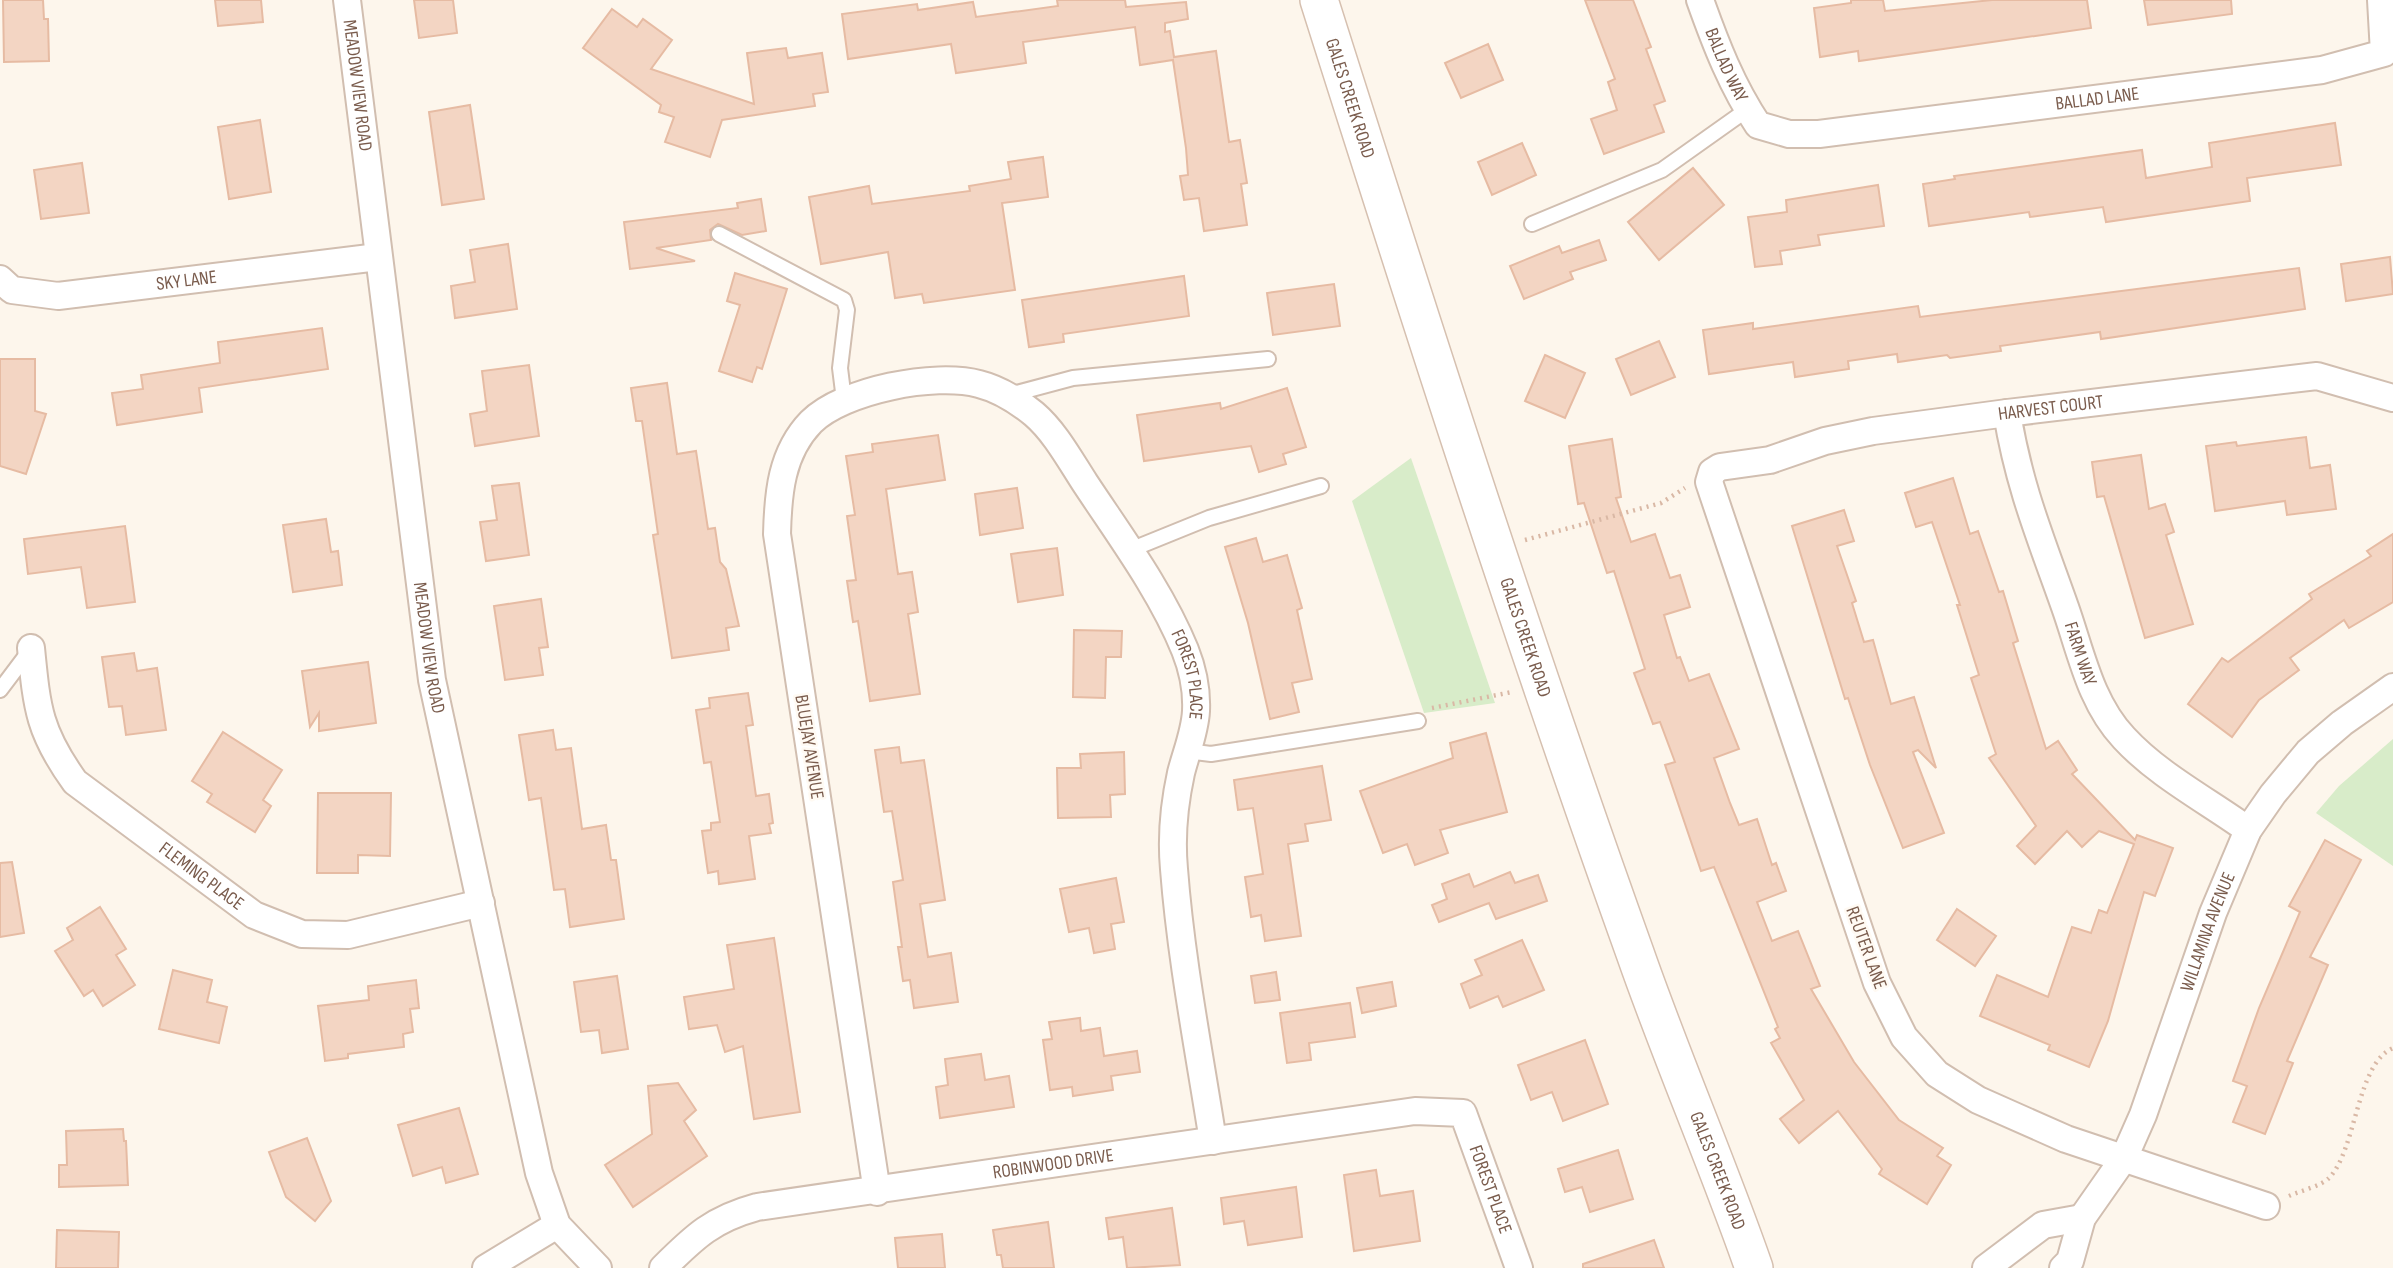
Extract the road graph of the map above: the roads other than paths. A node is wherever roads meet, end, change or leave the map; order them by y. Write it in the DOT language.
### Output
graph roads {
  1 [pos="347,0"];
  2 [pos="1319,0"];
  3 [pos="1700,0"];
  4 [pos="2381,0"];
  5 [pos="1753,117"];
  6 [pos="1532,225"];
  7 [pos="719,234"];
  8 [pos="378,257"];
  9 [pos="0,279"];
  10 [pos="1268,359"];
  11 [pos="916,384"];
  12 [pos="1008,396"];
  13 [pos="2393,398"];
  14 [pos="844,400"];
  15 [pos="2007,414"];
  16 [pos="1712,472"];
  17 [pos="1321,486"];
  18 [pos="1130,550"];
  19 [pos="32,648"];
  20 [pos="2393,687"];
  21 [pos="0,690"];
  22 [pos="1418,721"];
  23 [pos="1187,751"];
  24 [pos="2248,830"];
  25 [pos="481,904"];
  26 [pos="1463,1113"];
  27 [pos="1213,1142"];
  28 [pos="2124,1158"];
  29 [pos="877,1192"];
  30 [pos="2266,1206"];
  31 [pos="2082,1218"];
  32 [pos="557,1225"];
  33 [pos="486,1268"];
  34 [pos="598,1268"];
  35 [pos="663,1268"];
  36 [pos="1519,1268"];
  37 [pos="1754,1268"];
  38 [pos="1986,1268"];
  39 [pos="2063,1268"];
  1 -- 8 [label="street, MEADOW VIEW ROAD"];
  2 -- 37 [label="main road, GALES CREEK ROAD"];
  3 -- 5 [label="street, BALLAD WAY"];
  4 -- 5 [label="street, BALLAD LANE"];
  5 -- 6 [label="lane"];
  7 -- 14 [label="lane"];
  8 -- 9 [label="street, SKY LANE"];
  8 -- 25 [label="street, MEADOW VIEW ROAD"];
  10 -- 12 [label="lane"];
  11 -- 12 [label="street, FOREST PLACE"];
  11 -- 14 [label="street, BLUEJAY AVENUE"];
  12 -- 18 [label="street, FOREST PLACE"];
  13 -- 15 [label="street, HARVEST COURT"];
  14 -- 29 [label="street, BLUEJAY AVENUE"];
  15 -- 16 [label="street, HARVEST COURT"];
  15 -- 24 [label="street, FARM WAY"];
  16 -- 28 [label="street, REUTER LANE"];
  17 -- 18 [label="lane"];
  18 -- 23 [label="street, FOREST PLACE"];
  19 -- 21 [label="lane"];
  19 -- 25 [label="street, FLEMING PLACE"];
  20 -- 24 [label="street, WILLAMINA AVENUE"];
  22 -- 23 [label="lane"];
  23 -- 27 [label="street, FOREST PLACE"];
  24 -- 28 [label="street, WILLAMINA AVENUE"];
  25 -- 32 [label="street, MEADOW VIEW ROAD"];
  26 -- 27 [label="street, ROBINWOOD DRIVE"];
  26 -- 36 [label="street, FOREST PLACE"];
  27 -- 29 [label="street, ROBINWOOD DRIVE"];
  28 -- 30 [label="street, REUTER LANE"];
  28 -- 31 [label="street, WILLAMINA AVENUE"];
  29 -- 35 [label="street, ROBINWOOD DRIVE"];
  31 -- 38 [label="street"];
  31 -- 39 [label="street, WILLAMINA AVENUE"];
  32 -- 33 [label="street"];
  32 -- 34 [label="street, MEADOW VIEW ROAD"];
}
